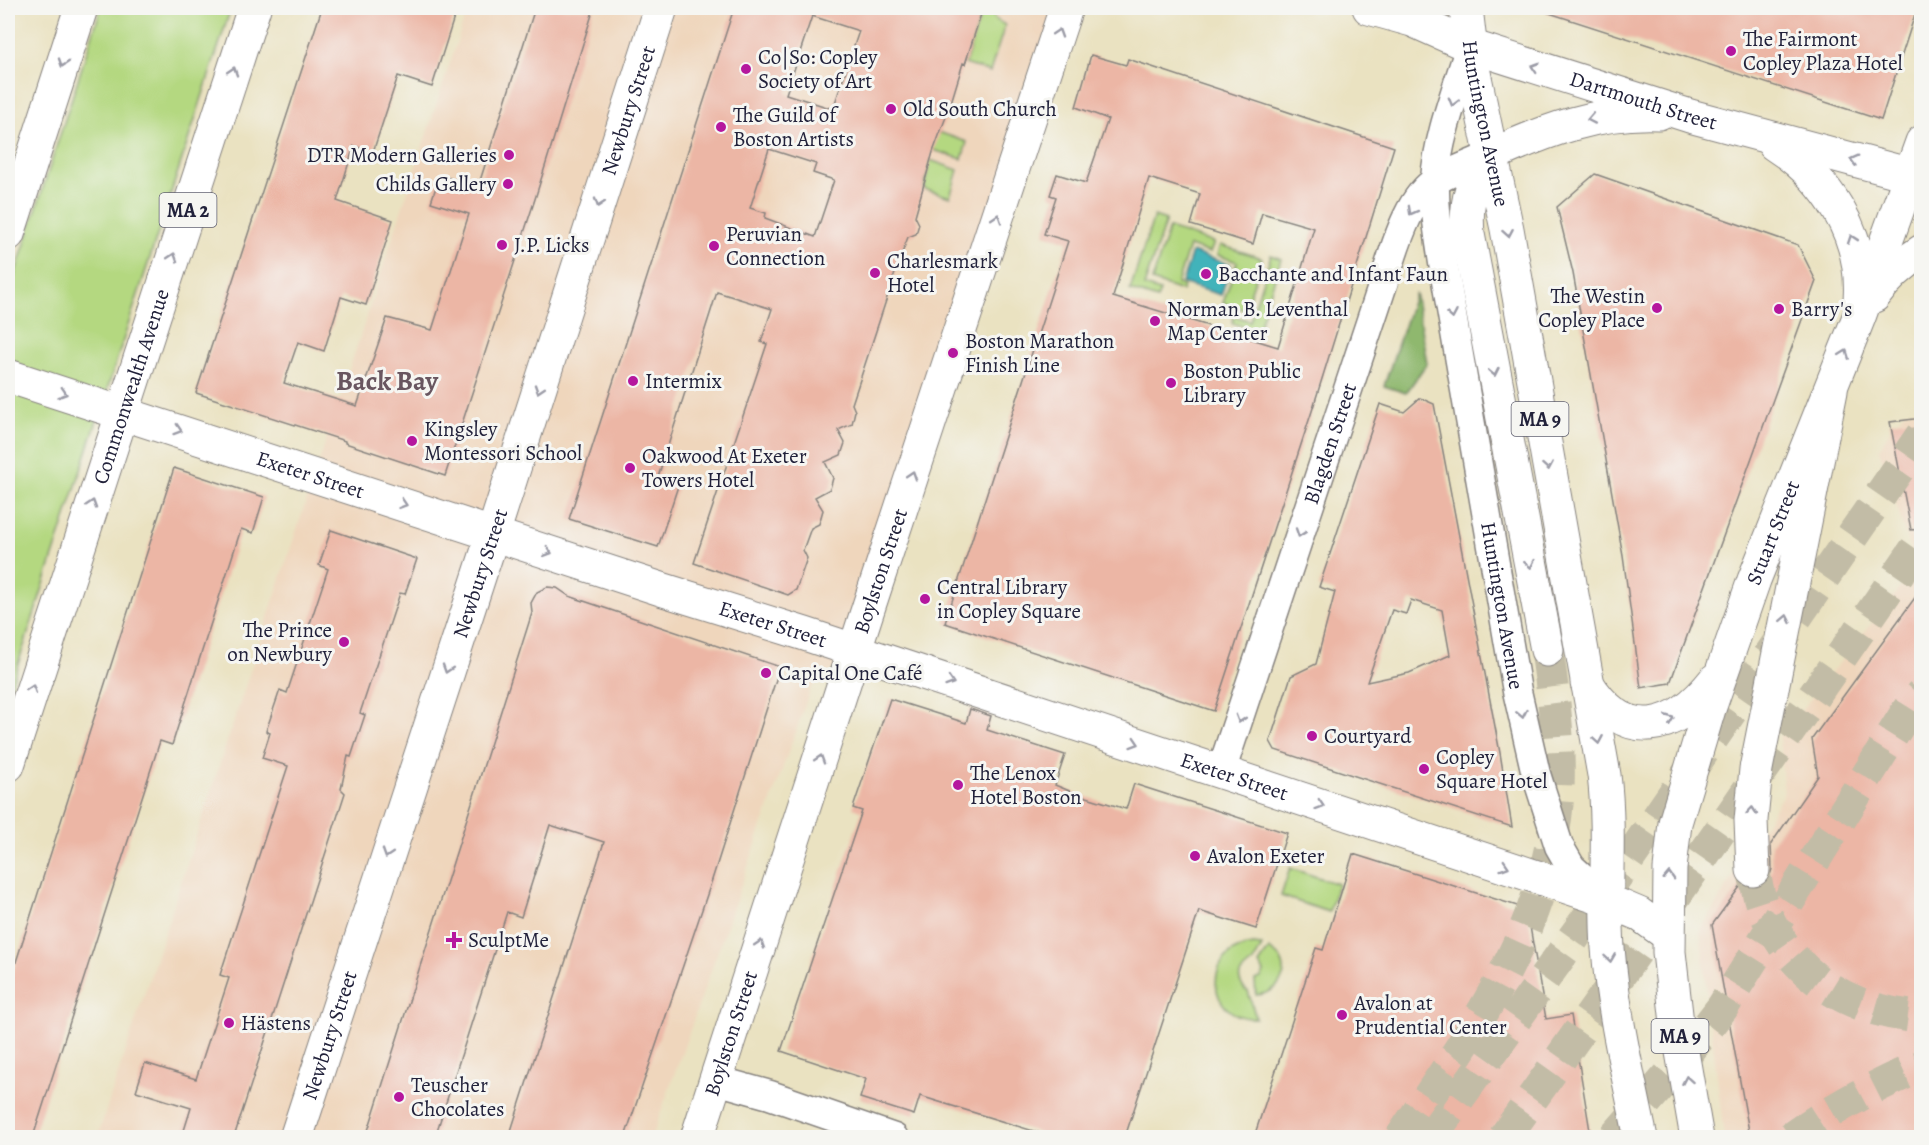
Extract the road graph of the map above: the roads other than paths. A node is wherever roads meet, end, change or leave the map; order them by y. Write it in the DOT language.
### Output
graph roads {
  1 [pos="81,8"];
  2 [pos="254,8"];
  3 [pos="661,8"];
  4 [pos="1066,8"];
  5 [pos="1369,8"];
  6 [pos="1466,8"];
  7 [pos="1470,46"];
  8 [pos="1690,116"];
  9 [pos="1760,135"];
  10 [pos="1922,142"];
  11 [pos="1492,155"];
  12 [pos="1916,176"];
  13 [pos="1436,180"];
  14 [pos="8,234"];
  15 [pos="1922,251"];
  16 [pos="1859,317"];
  17 [pos="8,376"];
  18 [pos="1831,391"];
  19 [pos="122,412"];
  20 [pos="493,534"];
  21 [pos="855,650"];
  22 [pos="1547,650"];
  23 [pos="1723,668"];
  24 [pos="1587,683"];
  25 [pos="8,765"];
  26 [pos="1221,772"];
  27 [pos="1753,870"];
  28 [pos="1606,900"];
  29 [pos="1668,935"];
  30 [pos="716,1080"];
  31 [pos="296,1137"];
  32 [pos="697,1137"];
  33 [pos="894,1137"];
  34 [pos="1641,1137"];
  35 [pos="1697,1137"];
  1 -- 14 [label="main road, one-way"];
  19 -- 2 [label="main road, Commonwealth Avenue / MA 2, one-way"];
  3 -- 20 [label="main road, Newbury Street, one-way"];
  21 -- 4 [label="main road, Boylston Street, one-way"];
  5 -- 7 [label="main road, Dartmouth Street"];
  6 -- 7 [label="main road, MA 9"];
  8 -- 7 [label="main road, Dartmouth Street, one-way"];
  7 -- 11 [label="main road, Huntington Avenue / MA 9"];
  7 -- 13 [label="street, Huntington Avenue, one-way"];
  8 -- 9 [label="main road, Dartmouth Street"];
  8 -- 11 [label="main road, one-way"];
  12 -- 9 [label="main road, Dartmouth Street, one-way"];
  16 -- 9 [label="main road, one-way"];
  10 -- 12 [label="main road, Stuart Street / MA 9"];
  11 -- 13 [label="street, Blagden Street"];
  11 -- 22 [label="main road, one-way"];
  11 -- 24 [label="main road, Huntington Avenue / MA 9, one-way"];
  12 -- 16 [label="main road, Stuart Street / MA 9"];
  13 -- 26 [label="street, Blagden Street, one-way"];
  13 -- 28 [label="street, Huntington Avenue, one-way"];
  15 -- 16 [label="main road"];
  18 -- 16 [label="main road, Stuart Street / MA 9, one-way"];
  17 -- 19 [label="main road, Exeter Street, one-way"];
  18 -- 23 [label="main road, Stuart Street / MA 9"];
  27 -- 18 [label="main road, one-way"];
  19 -- 20 [label="main road, Exeter Street, one-way"];
  25 -- 19 [label="main road, Commonwealth Avenue / MA 2, one-way"];
  20 -- 21 [label="main road, Exeter Street, one-way"];
  20 -- 31 [label="main road, Newbury Street, one-way"];
  21 -- 26 [label="main road, Exeter Street, one-way"];
  30 -- 21 [label="main road, Boylston Street, one-way"];
  24 -- 23 [label="main road, one-way"];
  29 -- 23 [label="main road, Stuart Street / MA 9, one-way"];
  24 -- 28 [label="main road, Huntington Avenue / MA 9, one-way"];
  26 -- 28 [label="main road, Exeter Street, one-way"];
  28 -- 29 [label="main road, Exeter Street"];
  28 -- 34 [label="main road, Huntington Avenue / MA 9, one-way"];
  35 -- 29 [label="main road, MA 9, one-way"];
  30 -- 32 [label="main road, Boylston Street"];
  30 -- 33 [label="street"];
}
